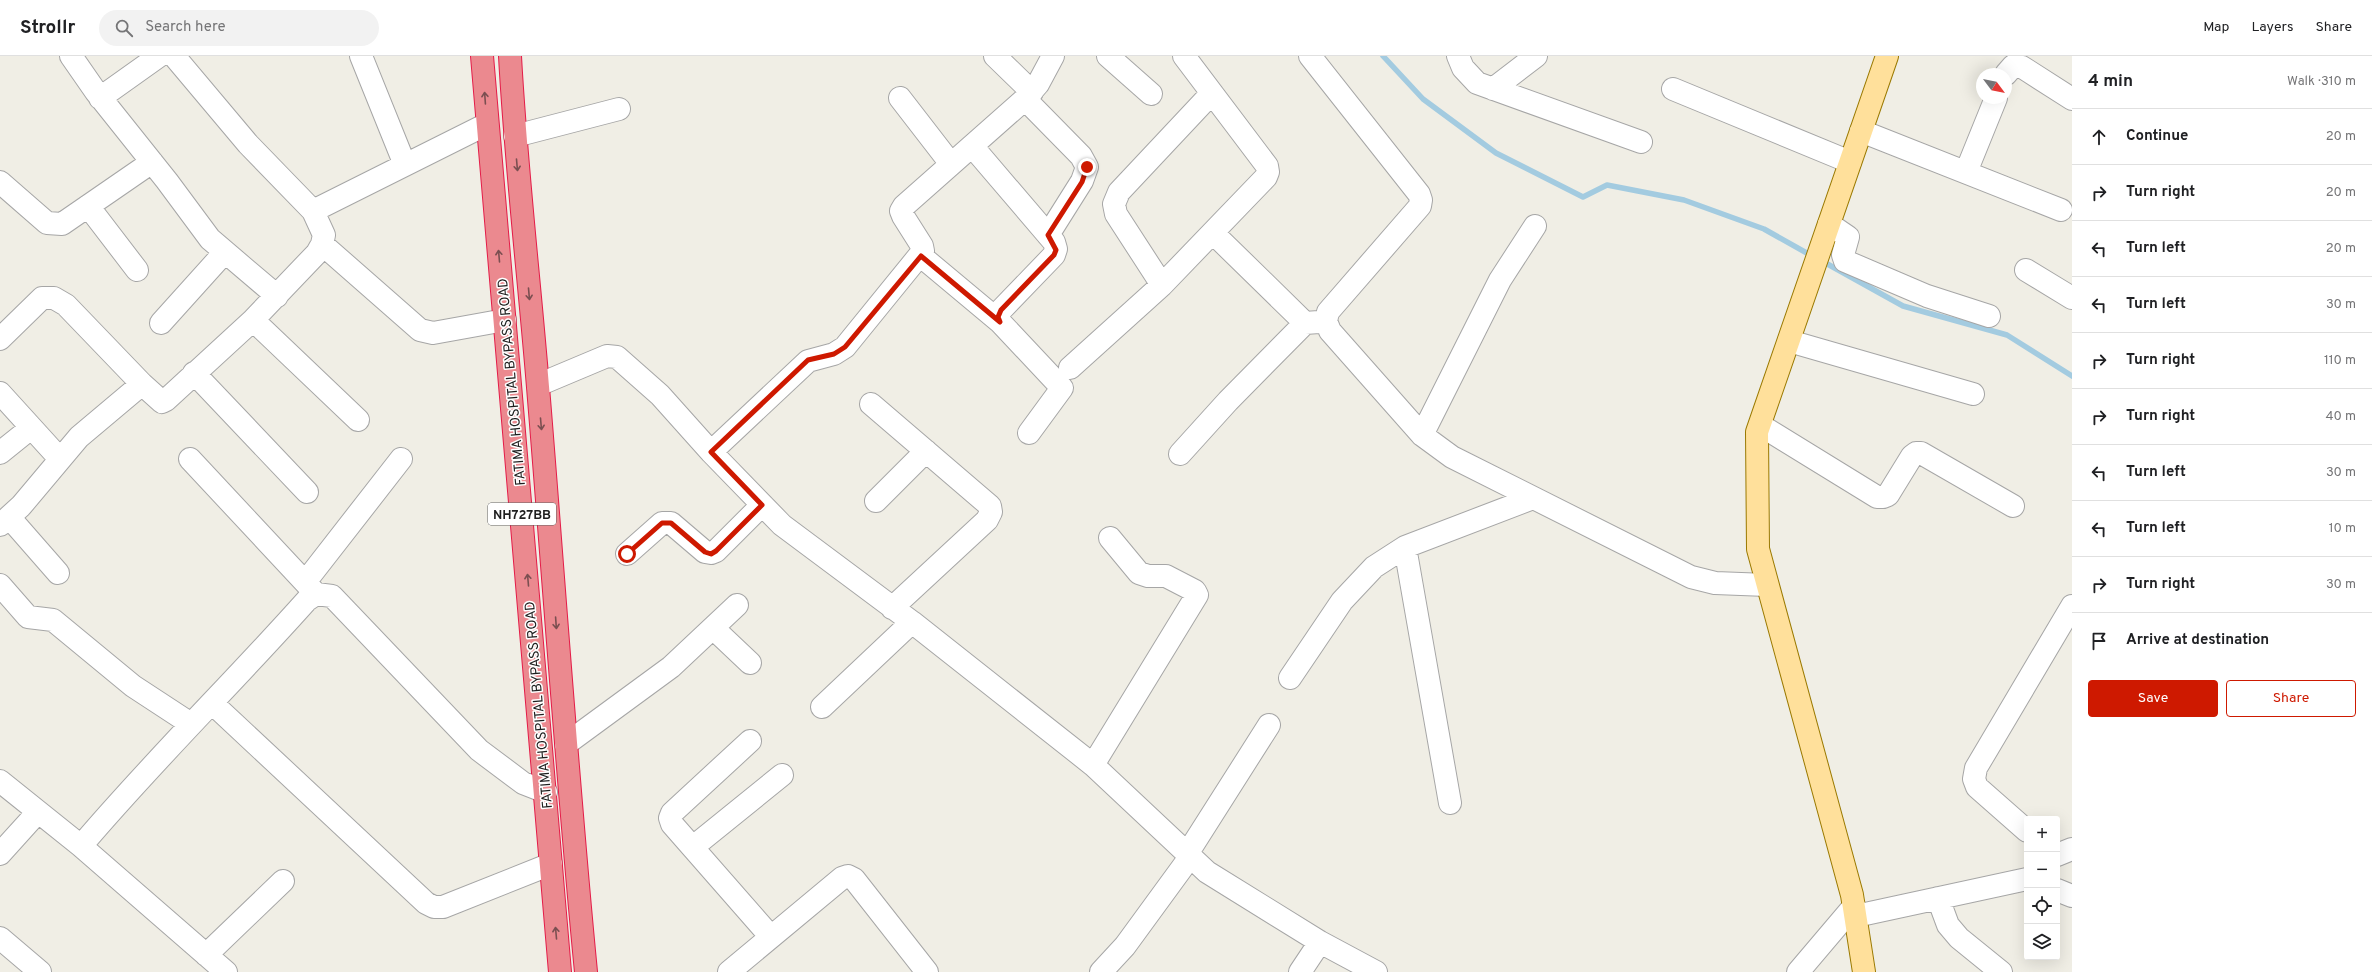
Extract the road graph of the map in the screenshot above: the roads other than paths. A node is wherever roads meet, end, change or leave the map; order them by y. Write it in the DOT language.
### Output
graph roads {
  1 [pos="71,56"];
  2 [pos="159,56"];
  3 [pos="174,56"];
  4 [pos="361,56"];
  5 [pos="482,56"];
  6 [pos="510,56"];
  7 [pos="995,56"];
  8 [pos="1053,56"];
  9 [pos="1108,56"];
  10 [pos="1184,56"];
  11 [pos="1310,56"];
  12 [pos="1458,56"];
  13 [pos="1536,56"];
  14 [pos="1887,56"];
  15 [pos="2011,68"];
  16 [pos="1673,88"];
  17 [pos="1492,89"];
  18 [pos="1151,94"];
  19 [pos="1211,94"];
  20 [pos="1029,95"];
  21 [pos="100,98"];
  22 [pos="900,98"];
  23 [pos="2072,99"];
  24 [pos="1994,104"];
  25 [pos="619,109"];
  26 [pos="487,124"];
  27 [pos="1861,131"];
  28 [pos="515,136"];
  29 [pos="1641,142"];
  30 [pos="972,146"];
  31 [pos="152,162"];
  32 [pos="1850,162"];
  33 [pos="951,164"];
  34 [pos="404,165"];
  35 [pos="1966,172"];
  36 [pos="0,182"];
  37 [pos="88,206"];
  38 [pos="2061,210"];
  39 [pos="313,211"];
  40 [pos="1536,226"];
  41 [pos="1828,227"];
  42 [pos="1213,233"];
  43 [pos="1048,235"];
  44 [pos="322,244"];
  45 [pos="225,252"];
  46 [pos="921,256"];
  47 [pos="137,270"];
  48 [pos="2026,270"];
  49 [pos="1162,286"];
  50 [pos="277,296"];
  51 [pos="2072,298"];
  52 [pos="1988,316"];
  53 [pos="253,320"];
  54 [pos="505,320"];
  55 [pos="1000,322"];
  56 [pos="1316,322"];
  57 [pos="161,323"];
  58 [pos="0,339"];
  59 [pos="1789,341"];
  60 [pos="1070,368"];
  61 [pos="194,373"];
  62 [pos="142,384"];
  63 [pos="538,385"];
  64 [pos="0,393"];
  65 [pos="1973,394"];
  66 [pos="871,404"];
  67 [pos="358,420"];
  68 [pos="1760,425"];
  69 [pos="31,428"];
  70 [pos="1029,433"];
  71 [pos="1422,436"];
  72 [pos="542,447"];
  73 [pos="516,449"];
  74 [pos="926,451"];
  75 [pos="711,452"];
  76 [pos="0,453"];
  77 [pos="1180,454"];
  78 [pos="60,459"];
  79 [pos="190,459"];
  80 [pos="401,459"];
  81 [pos="307,492"];
  82 [pos="1533,498"];
  83 [pos="876,501"];
  84 [pos="762,505"];
  85 [pos="2013,506"];
  86 [pos="4,521"];
  87 [pos="1110,538"];
  88 [pos="1405,547"];
  89 [pos="627,554"];
  90 [pos="58,572"];
  91 [pos="0,585"];
  92 [pos="1767,585"];
  93 [pos="311,587"];
  94 [pos="737,605"];
  95 [pos="2072,606"];
  96 [pos="892,608"];
  97 [pos="912,622"];
  98 [pos="713,628"];
  99 [pos="750,663"];
  100 [pos="1290,678"];
  101 [pos="212,703"];
  102 [pos="822,707"];
  103 [pos="191,724"];
  104 [pos="1269,725"];
  105 [pos="750,741"];
  106 [pos="566,744"];
  107 [pos="1093,765"];
  108 [pos="782,775"];
  109 [pos="0,781"];
  110 [pos="546,792"];
  111 [pos="1450,803"];
  112 [pos="37,812"];
  113 [pos="2024,828"];
  114 [pos="81,846"];
  115 [pos="693,847"];
  116 [pos="2072,849"];
  117 [pos="0,854"];
  118 [pos="2060,854"];
  119 [pos="1189,855"];
  120 [pos="551,864"];
  121 [pos="2024,879"];
  122 [pos="283,881"];
  123 [pos="2060,891"];
  124 [pos="2072,896"];
  125 [pos="1938,898"];
  126 [pos="1855,911"];
  127 [pos="771,937"];
  128 [pos="0,938"];
  129 [pos="1320,942"];
  130 [pos="206,955"];
  131 [pos="1364,969"];
  132 [pos="40,972"];
  133 [pos="226,972"];
  134 [pos="560,972"];
  135 [pos="586,972"];
  136 [pos="730,972"];
  137 [pos="927,972"];
  138 [pos="1101,972"];
  139 [pos="1300,972"];
  140 [pos="1798,972"];
  141 [pos="1864,972"];
  142 [pos="2001,972"];
  1 -- 21 [label="street"];
  2 -- 21 [label="street"];
  3 -- 39 [label="street"];
  4 -- 34 [label="street"];
  26 -- 5 [label="highway, FATIMA HOSPITAL BYPASS ROAD / NH727BB, one-way"];
  6 -- 28 [label="highway, FATIMA HOSPITAL BYPASS ROAD / NH727BB"];
  7 -- 20 [label="street"];
  8 -- 20 [label="street"];
  9 -- 18 [label="street"];
  10 -- 19 [label="street"];
  11 -- 56 [label="street"];
  12 -- 17 [label="street"];
  13 -- 17 [label="street"];
  14 -- 27 [label="main road"];
  15 -- 23 [label="street"];
  16 -- 32 [label="street"];
  17 -- 29 [label="street"];
  19 -- 42 [label="street"];
  19 -- 49 [label="street"];
  20 -- 30 [label="street"];
  20 -- 43 [label="street"];
  21 -- 31 [label="street"];
  22 -- 33 [label="street"];
  24 -- 35 [label="street"];
  25 -- 28 [label="street"];
  26 -- 34 [label="street"];
  54 -- 26 [label="highway, FATIMA HOSPITAL BYPASS ROAD / NH727BB, one-way"];
  27 -- 32 [label="main road"];
  27 -- 35 [label="street"];
  28 -- 63 [label="highway, FATIMA HOSPITAL BYPASS ROAD / NH727BB, one-way"];
  30 -- 33 [label="street"];
  30 -- 43 [label="street"];
  31 -- 37 [label="street"];
  31 -- 45 [label="street"];
  32 -- 41 [label="main road"];
  33 -- 46 [label="street"];
  34 -- 39 [label="street"];
  35 -- 38 [label="street"];
  36 -- 37 [label="street"];
  37 -- 47 [label="street"];
  39 -- 44 [label="street"];
  40 -- 71 [label="street"];
  41 -- 52 [label="street"];
  41 -- 59 [label="main road"];
  42 -- 49 [label="street"];
  42 -- 56 [label="street"];
  43 -- 55 [label="street"];
  44 -- 50 [label="street"];
  44 -- 54 [label="street"];
  45 -- 50 [label="street"];
  45 -- 57 [label="street"];
  46 -- 55 [label="street"];
  46 -- 75 [label="street"];
  48 -- 51 [label="street"];
  49 -- 60 [label="street"];
  50 -- 53 [label="street"];
  53 -- 61 [label="street"];
  53 -- 67 [label="street"];
  54 -- 73 [label="highway, FATIMA HOSPITAL BYPASS ROAD / NH727BB"];
  55 -- 70 [label="street"];
  56 -- 71 [label="street"];
  56 -- 77 [label="street"];
  58 -- 62 [label="street"];
  59 -- 65 [label="street"];
  59 -- 68 [label="main road"];
  61 -- 62 [label="street"];
  61 -- 81 [label="street"];
  62 -- 78 [label="street"];
  63 -- 72 [label="highway, FATIMA HOSPITAL BYPASS ROAD / NH727BB, one-way"];
  63 -- 75 [label="street"];
  64 -- 69 [label="street"];
  66 -- 74 [label="street"];
  68 -- 85 [label="street"];
  68 -- 92 [label="main road"];
  69 -- 76 [label="street"];
  69 -- 78 [label="street"];
  71 -- 82 [label="street"];
  72 -- 73 [label="highway"];
  72 -- 106 [label="highway, FATIMA HOSPITAL BYPASS ROAD / NH727BB, one-way"];
  110 -- 73 [label="highway, FATIMA HOSPITAL BYPASS ROAD / NH727BB, one-way"];
  74 -- 83 [label="street"];
  74 -- 96 [label="street"];
  75 -- 84 [label="street"];
  78 -- 86 [label="street"];
  79 -- 93 [label="street"];
  80 -- 93 [label="street"];
  82 -- 88 [label="street"];
  82 -- 92 [label="street"];
  84 -- 89 [label="street"];
  84 -- 96 [label="street"];
  86 -- 90 [label="street"];
  87 -- 107 [label="street"];
  88 -- 100 [label="street"];
  88 -- 111 [label="street"];
  91 -- 103 [label="street"];
  92 -- 126 [label="main road"];
  93 -- 101 [label="street"];
  93 -- 110 [label="street"];
  94 -- 98 [label="street"];
  95 -- 113 [label="street"];
  96 -- 97 [label="street"];
  97 -- 102 [label="street"];
  97 -- 107 [label="street"];
  98 -- 99 [label="street"];
  98 -- 106 [label="street"];
  101 -- 103 [label="street"];
  101 -- 120 [label="street"];
  103 -- 114 [label="street"];
  104 -- 119 [label="street"];
  105 -- 115 [label="street"];
  106 -- 135 [label="highway, FATIMA HOSPITAL BYPASS ROAD / NH727BB"];
  107 -- 119 [label="street"];
  108 -- 115 [label="street"];
  109 -- 112 [label="street"];
  110 -- 120 [label="highway, FATIMA HOSPITAL BYPASS ROAD / NH727BB"];
  112 -- 114 [label="street"];
  112 -- 117 [label="street"];
  114 -- 130 [label="street"];
  115 -- 127 [label="street"];
  116 -- 118 [label="street"];
  119 -- 129 [label="street"];
  119 -- 138 [label="street"];
  134 -- 120 [label="highway, FATIMA HOSPITAL BYPASS ROAD / NH727BB, one-way"];
  121 -- 125 [label="street"];
  122 -- 130 [label="street"];
  123 -- 124 [label="street"];
  125 -- 126 [label="street"];
  125 -- 142 [label="street"];
  126 -- 140 [label="street"];
  126 -- 141 [label="main road"];
  127 -- 136 [label="street"];
  127 -- 137 [label="street"];
  128 -- 132 [label="street"];
  129 -- 131 [label="street"];
  129 -- 139 [label="street"];
  130 -- 133 [label="street"];
}
